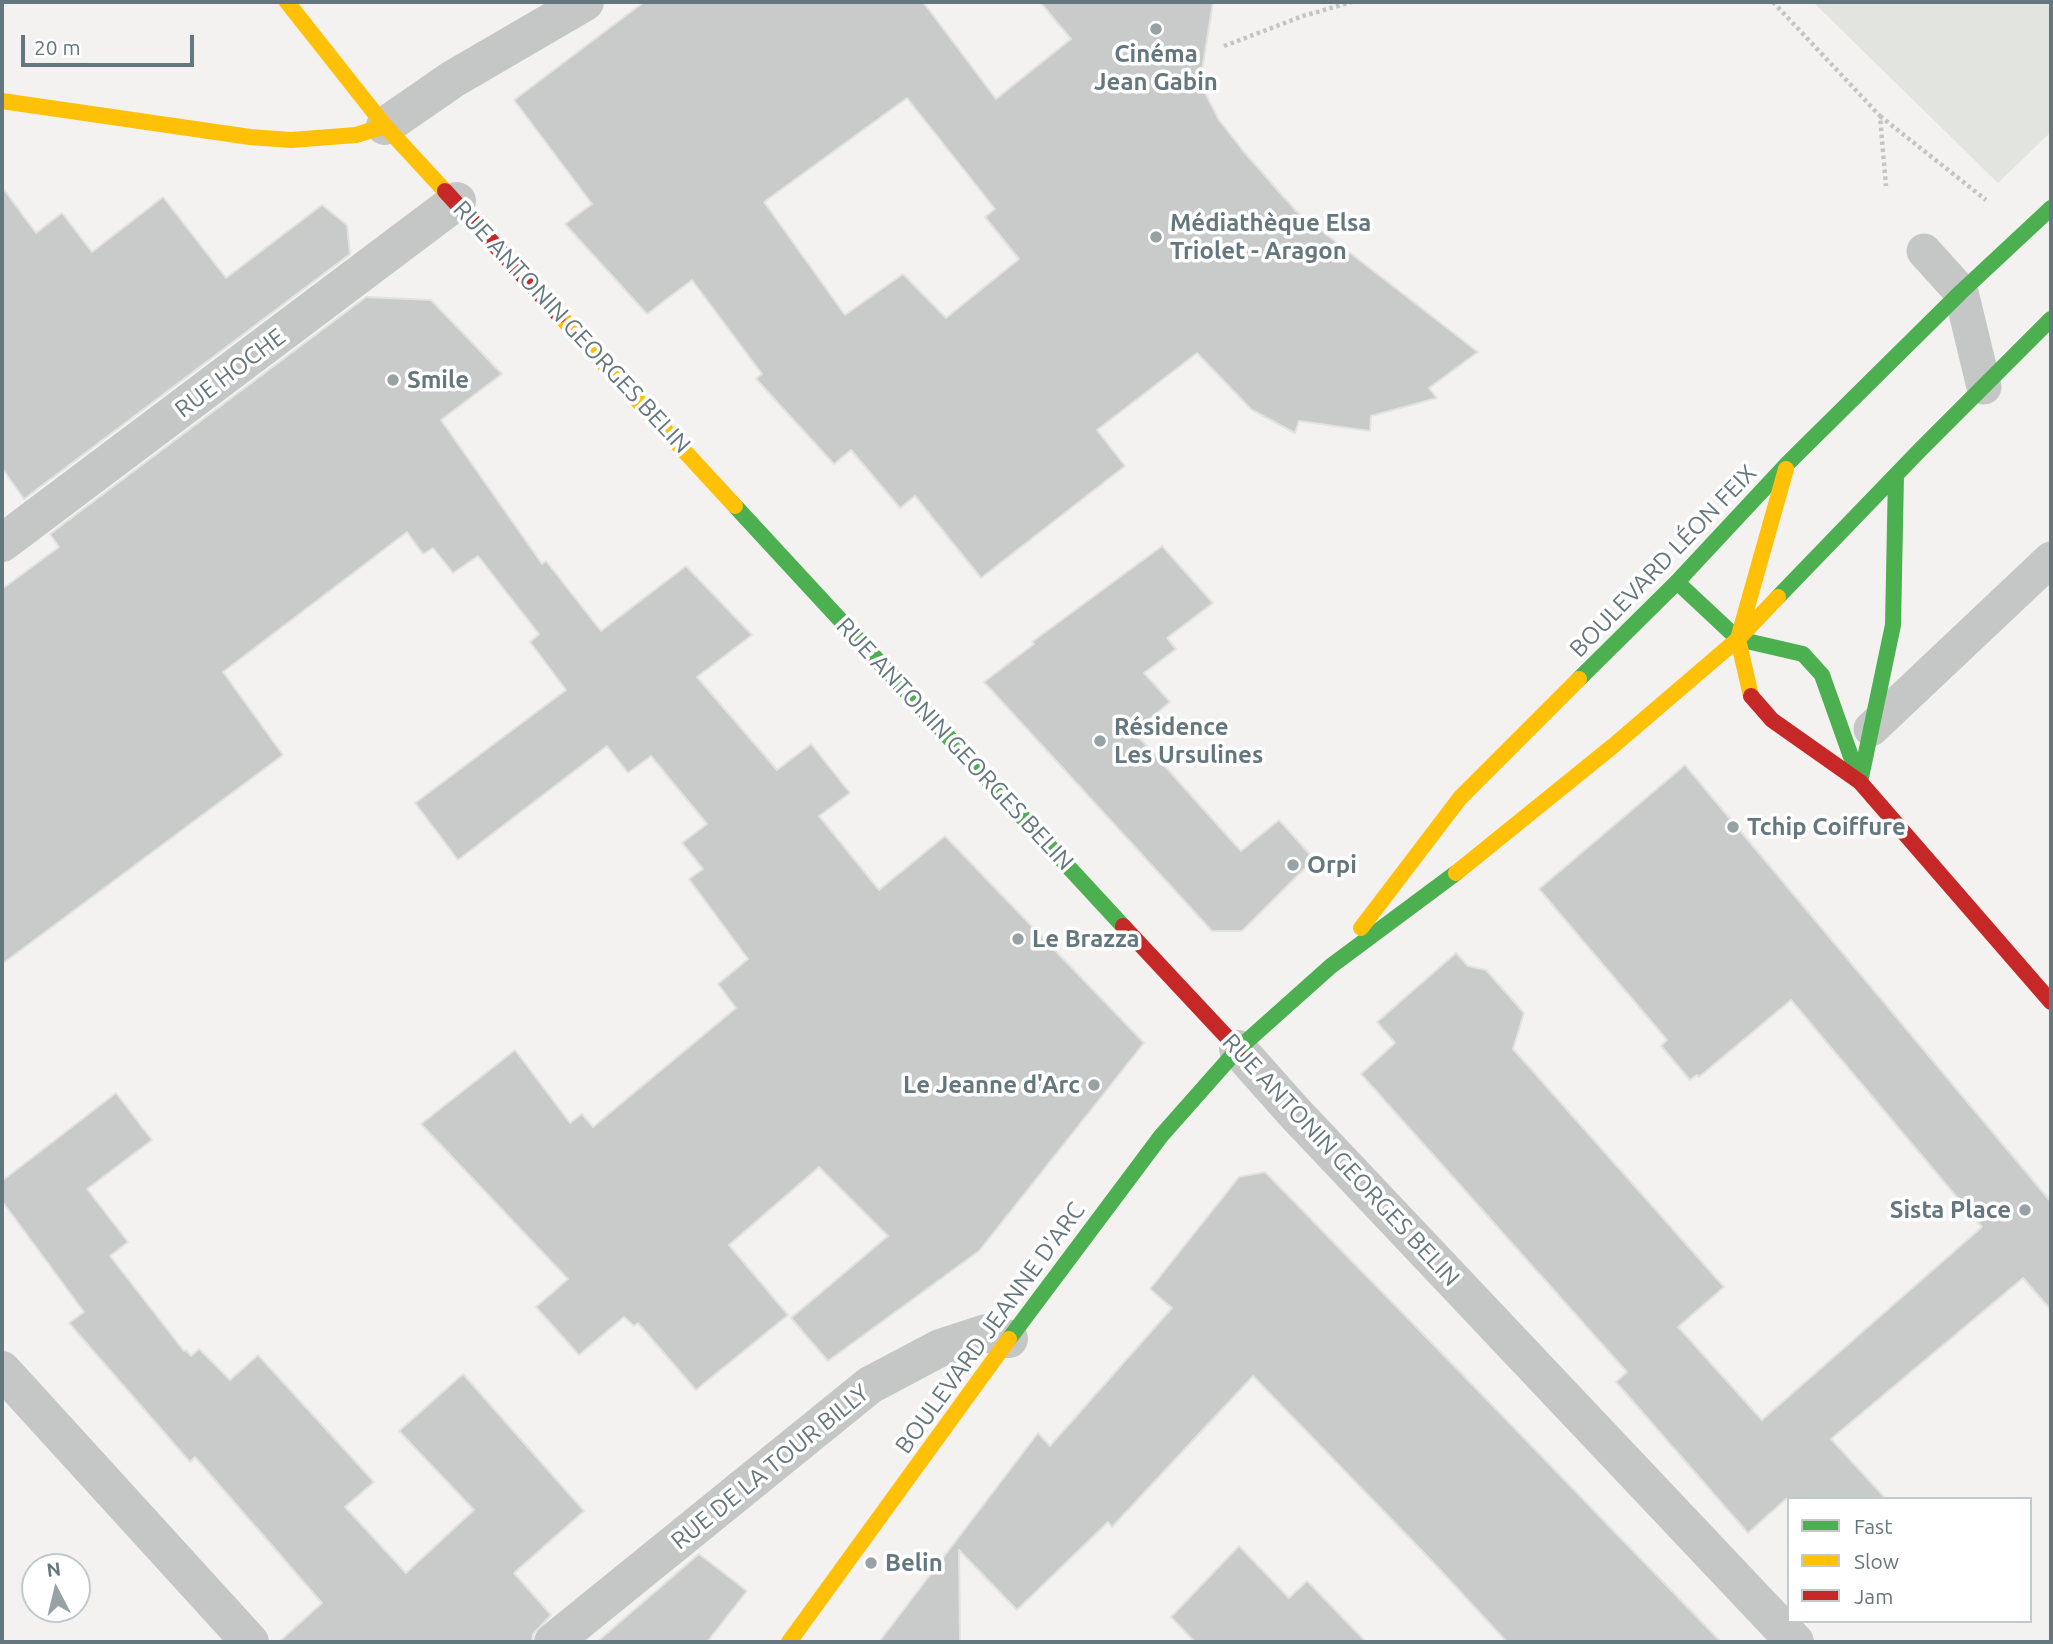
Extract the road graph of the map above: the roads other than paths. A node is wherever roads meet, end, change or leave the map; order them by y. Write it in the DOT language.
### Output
graph roads {
  1 [pos="287,2"];
  2 [pos="585,2"];
  3 [pos="2,101"];
  4 [pos="385,126"];
  5 [pos="457,201"];
  6 [pos="2051,208"];
  7 [pos="1924,251"];
  8 [pos="1961,292"];
  9 [pos="2051,318"];
  10 [pos="1984,387"];
  11 [pos="1788,463"];
  12 [pos="1896,475"];
  13 [pos="2,542"];
  14 [pos="2051,559"];
  15 [pos="1677,582"];
  16 [pos="1738,639"];
  17 [pos="1871,729"];
  18 [pos="1860,782"];
  19 [pos="1331,966"];
  20 [pos="2051,1002"];
  21 [pos="1238,1049"];
  22 [pos="1009,1339"];
  23 [pos="2,1370"];
  24 [pos="250,1642"];
  25 [pos="553,1642"];
  26 [pos="789,1642"];
  27 [pos="1795,1642"];
  1 -- 4 [label="main road, RUE ANTONIN GEORGES BELIN"];
  2 -- 4 [label="street"];
  3 -- 4 [label="main road"];
  4 -- 5 [label="main road, RUE ANTONIN GEORGES BELIN"];
  5 -- 13 [label="street, RUE HOCHE"];
  5 -- 21 [label="main road, RUE ANTONIN GEORGES BELIN"];
  6 -- 8 [label="main road, BOULEVARD LÉON FEIX"];
  7 -- 8 [label="lane"];
  8 -- 10 [label="lane"];
  8 -- 11 [label="main road, BOULEVARD LÉON FEIX"];
  9 -- 10 [label="main road, BOULEVARD LÉON FEIX"];
  10 -- 12 [label="main road, BOULEVARD LÉON FEIX"];
  11 -- 15 [label="main road, BOULEVARD LÉON FEIX"];
  11 -- 16 [label="main road"];
  12 -- 16 [label="main road, BOULEVARD LÉON FEIX"];
  12 -- 17 [label="main road"];
  14 -- 17 [label="lane"];
  15 -- 16 [label="main road"];
  15 -- 19 [label="main road, BOULEVARD LÉON FEIX"];
  16 -- 18 [label="main road"];
  16 -- 18 [label="main road"];
  16 -- 19 [label="main road, BOULEVARD LÉON FEIX"];
  17 -- 18 [label="main road"];
  18 -- 20 [label="main road"];
  19 -- 21 [label="main road, BOULEVARD LÉON FEIX"];
  21 -- 22 [label="main road, BOULEVARD JEANNE D'ARC"];
  21 -- 27 [label="street, RUE ANTONIN GEORGES BELIN"];
  22 -- 25 [label="street, RUE DE LA TOUR BILLY"];
  22 -- 26 [label="main road, BOULEVARD JEANNE D'ARC"];
  23 -- 24 [label="street"];
}
